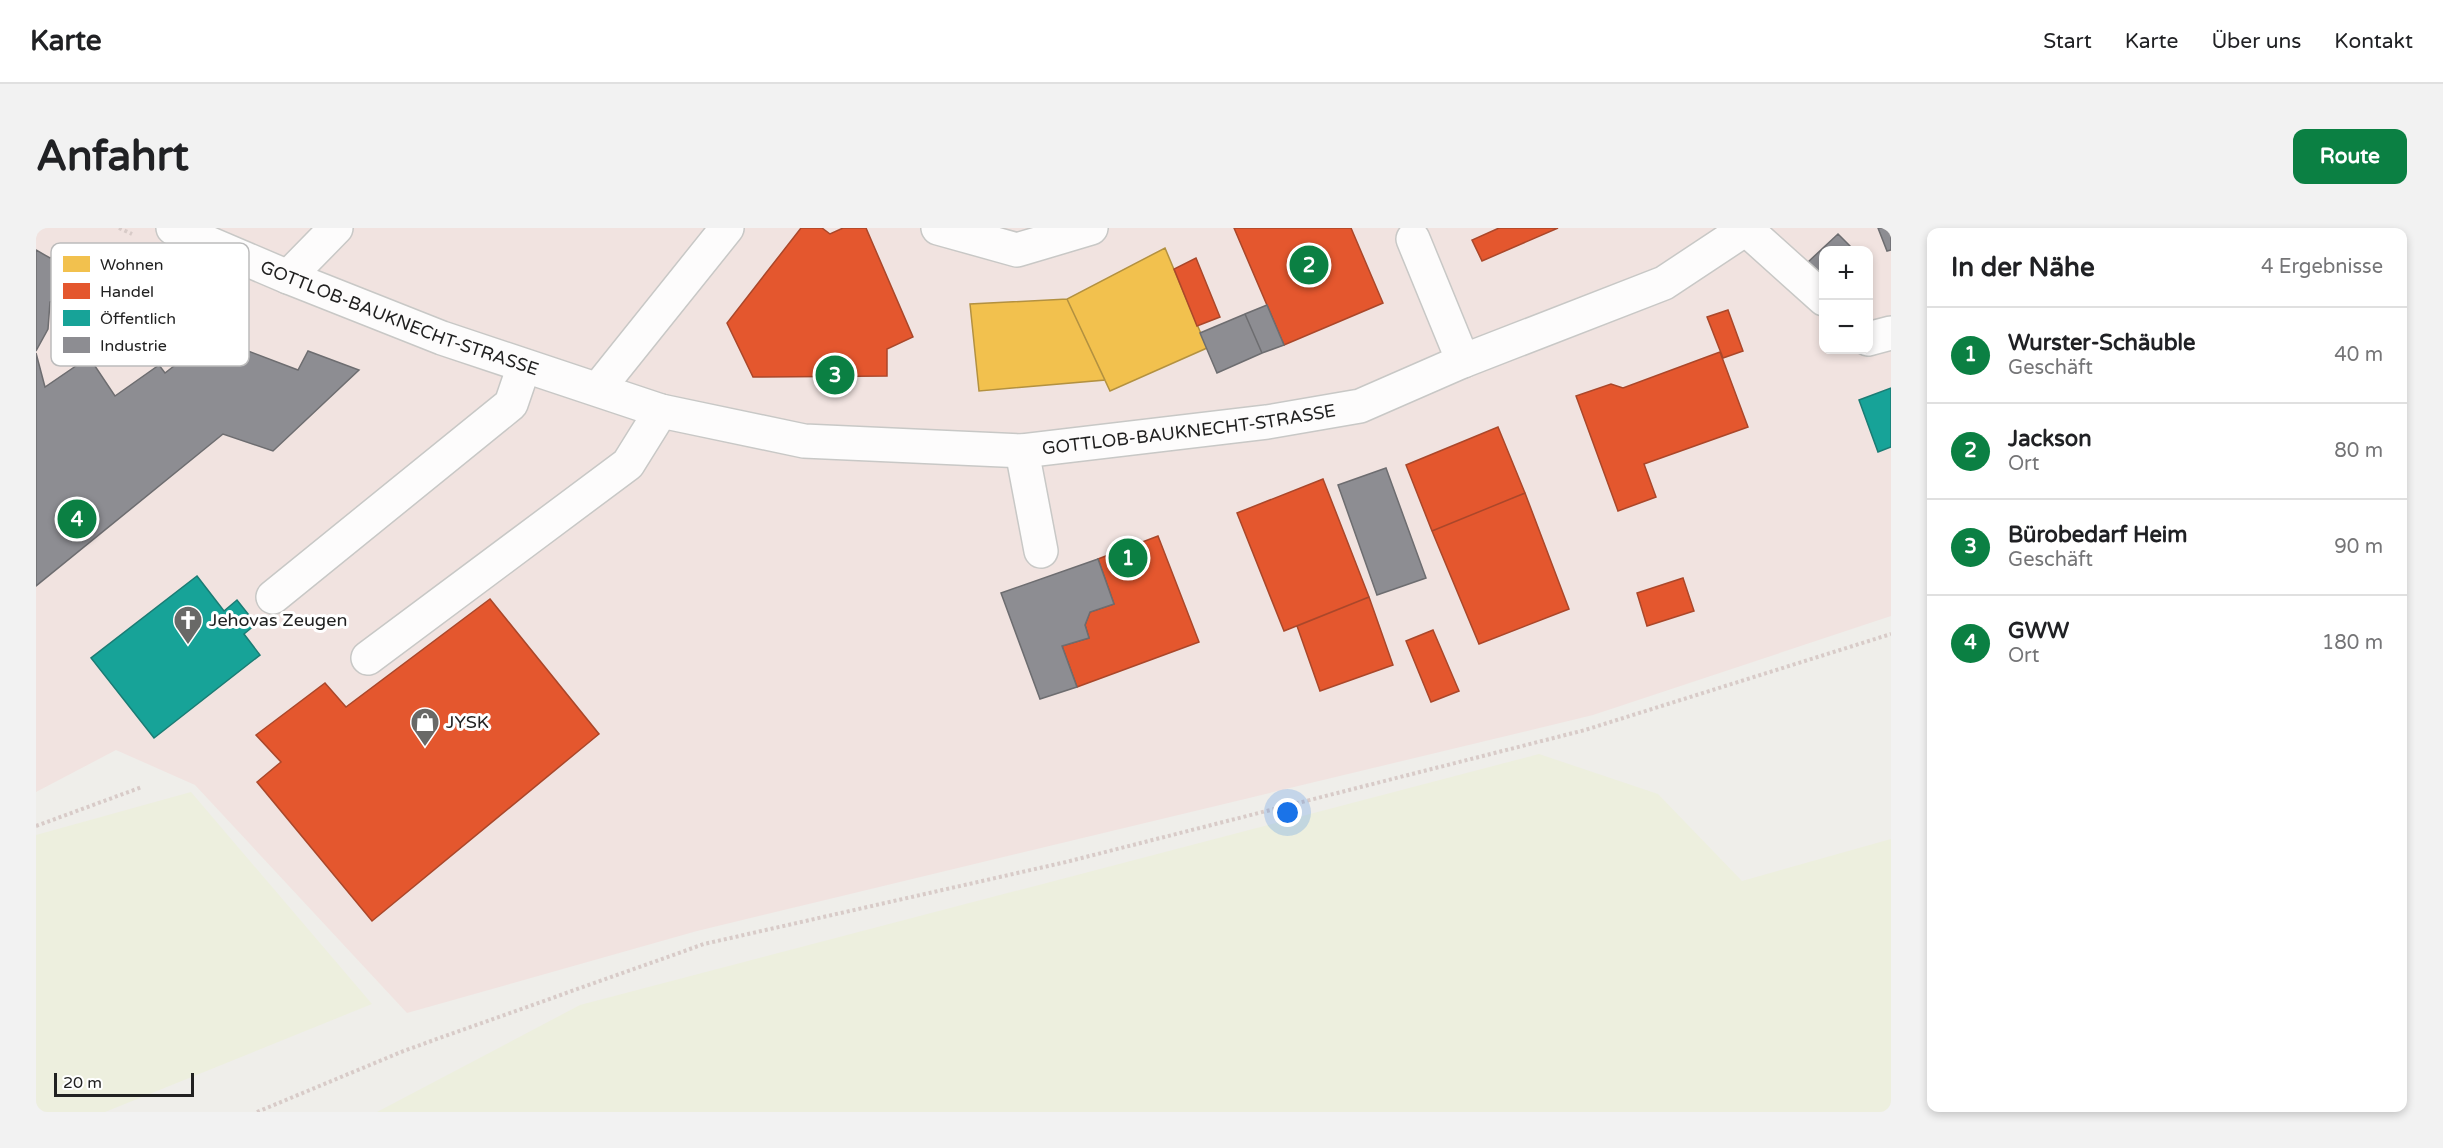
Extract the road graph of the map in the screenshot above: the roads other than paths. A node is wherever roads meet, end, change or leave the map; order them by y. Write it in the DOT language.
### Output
graph roads {
  1 [pos="173,228"];
  2 [pos="336,228"];
  3 [pos="727,228"];
  4 [pos="938,228"];
  5 [pos="1091,228"];
  6 [pos="1747,228"];
  7 [pos="1413,239"];
  8 [pos="208,243"];
  9 [pos="249,260"];
  10 [pos="288,277"];
  11 [pos="1819,294"];
  12 [pos="1891,333"];
  13 [pos="1873,338"];
  14 [pos="1463,361"];
  15 [pos="524,366"];
  16 [pos="598,389"];
  17 [pos="661,411"];
  18 [pos="1022,451"];
  19 [pos="1041,551"];
  20 [pos="273,597"];
  21 [pos="368,658"];
  1 -- 8 [label="street, GOTTLOB-BAUKNECHT-STRASSE"];
  2 -- 10 [label="street"];
  3 -- 16 [label="street"];
  4 -- 5 [label="street"];
  6 -- 11 [label="street"];
  6 -- 14 [label="street, GOTTLOB-BAUKNECHT-STRASSE"];
  7 -- 14 [label="street"];
  9 -- 10 [label="street, GOTTLOB-BAUKNECHT-STRASSE"];
  10 -- 15 [label="street, GOTTLOB-BAUKNECHT-STRASSE"];
  12 -- 13 [label="street"];
  14 -- 18 [label="street, GOTTLOB-BAUKNECHT-STRASSE"];
  15 -- 16 [label="street, GOTTLOB-BAUKNECHT-STRASSE"];
  15 -- 20 [label="street"];
  16 -- 17 [label="street, GOTTLOB-BAUKNECHT-STRASSE"];
  17 -- 18 [label="street, GOTTLOB-BAUKNECHT-STRASSE"];
  17 -- 21 [label="street"];
  18 -- 19 [label="street"];
}
